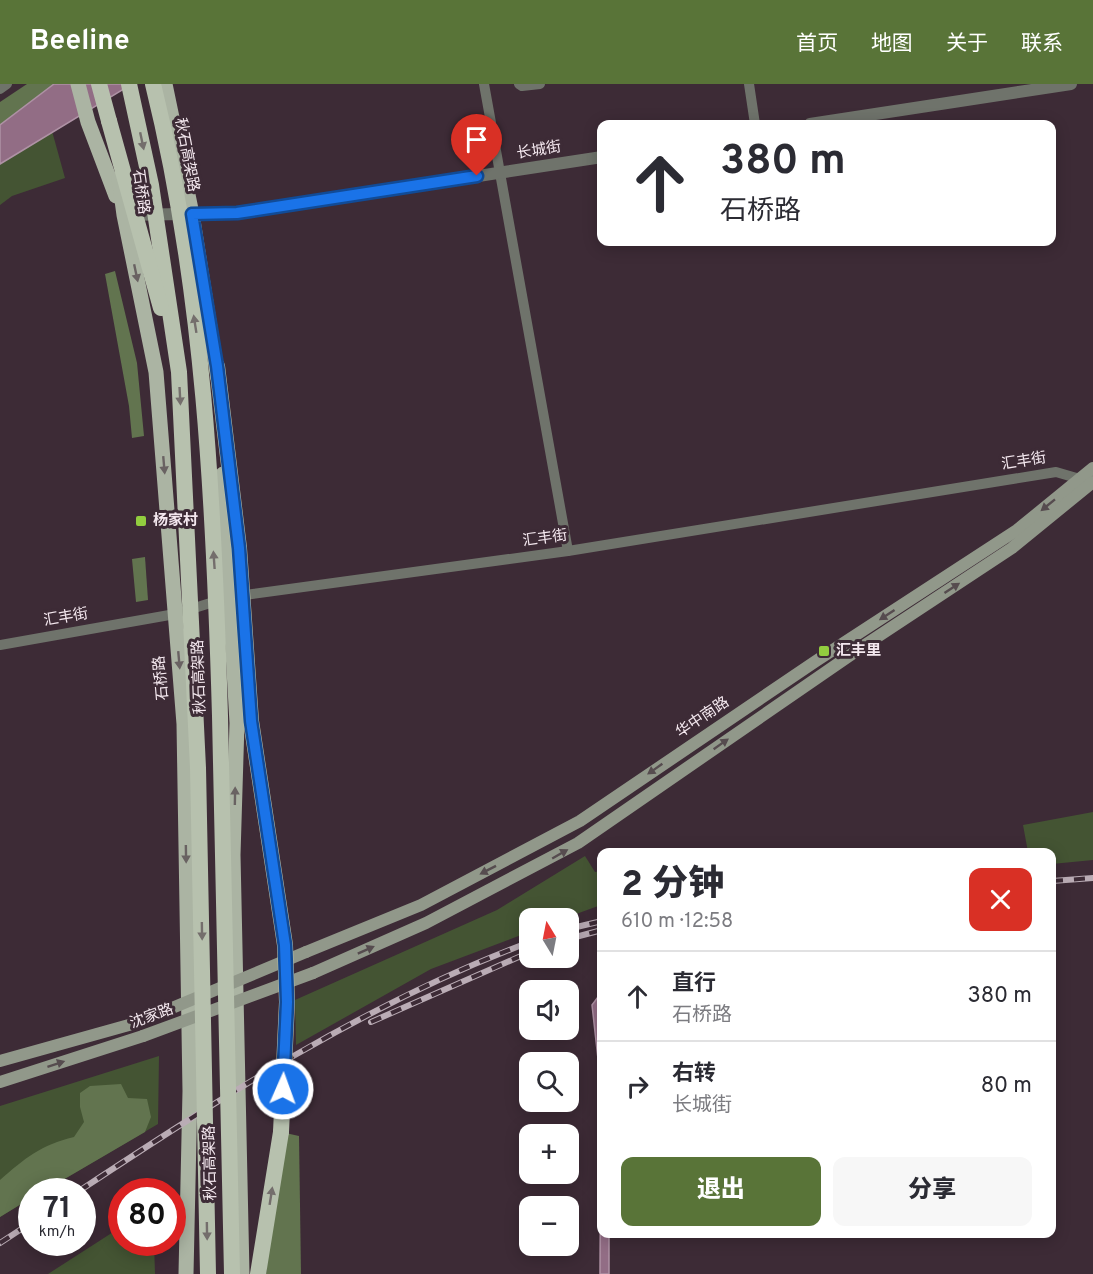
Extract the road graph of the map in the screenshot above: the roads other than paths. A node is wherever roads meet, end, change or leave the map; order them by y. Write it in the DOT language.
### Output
graph roads {
  1 [pos="7,84"];
  2 [pos="78,84"];
  3 [pos="99,84"];
  4 [pos="106,84"];
  5 [pos="129,84"];
  6 [pos="153,84"];
  7 [pos="165,84"];
  8 [pos="484,84"];
  9 [pos="519,84"];
  10 [pos="540,84"];
  11 [pos="749,84"];
  12 [pos="1071,84"];
  13 [pos="0,89"];
  14 [pos="754,120"];
  15 [pos="836,120"];
  16 [pos="597,158"];
  17 [pos="499,173"];
  18 [pos="192,214"];
  19 [pos="124,215"];
  20 [pos="217,366"];
  21 [pos="179,372"];
  22 [pos="1093,468"];
  23 [pos="1093,473"];
  24 [pos="1080,480"];
  25 [pos="1093,482"];
  26 [pos="568,551"];
  27 [pos="230,597"];
  28 [pos="175,614"];
  29 [pos="0,645"];
  30 [pos="136,1023"];
  31 [pos="0,1060"];
  32 [pos="0,1082"];
  33 [pos="186,1274"];
  34 [pos="208,1274"];
  35 [pos="232,1274"];
  36 [pos="242,1274"];
  37 [pos="258,1274"];
  1 -- 13 [label="street"];
  2 -- 19 [label="main road"];
  3 -- 21 [label="highway, bridge"];
  4 -- 19 [label="main road, 石桥路"];
  5 -- 21 [label="highway, 秋石高架路, one-way, bridge"];
  35 -- 6 [label="highway, 秋石高架路, one-way, bridge"];
  7 -- 18 [label="main road"];
  8 -- 17 [label="street"];
  9 -- 10 [label="street"];
  11 -- 14 [label="street"];
  12 -- 15 [label="street"];
  16 -- 17 [label="street, 长城街"];
  17 -- 18 [label="street, 长城街"];
  17 -- 26 [label="street"];
  18 -- 19 [label="street, 长城街"];
  18 -- 20 [label="main road"];
  19 -- 28 [label="main road, 石桥路, one-way"];
  20 -- 27 [label="main road"];
  37 -- 20 [label="highway, one-way, bridge"];
  21 -- 34 [label="highway, 秋石高架路, one-way, bridge"];
  22 -- 24 [label="main road, 华中南路"];
  23 -- 24 [label="street"];
  24 -- 26 [label="street, 汇丰街"];
  24 -- 30 [label="main road, 华中南路, one-way, bridge"];
  32 -- 25 [label="main road, 沈家路, one-way, bridge"];
  26 -- 27 [label="street, 汇丰街"];
  27 -- 28 [label="street, 汇丰街"];
  36 -- 27 [label="main road, one-way"];
  28 -- 29 [label="street, 汇丰街"];
  28 -- 33 [label="main road, 石桥路, one-way"];
  30 -- 31 [label="main road, 沈家路"];
}
